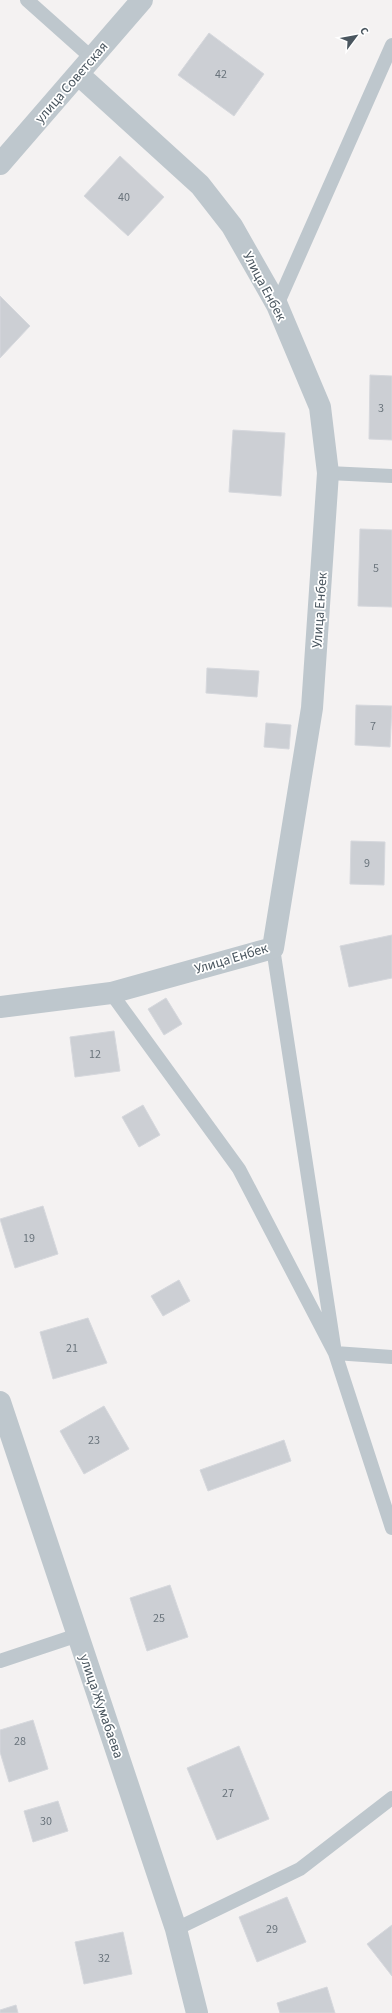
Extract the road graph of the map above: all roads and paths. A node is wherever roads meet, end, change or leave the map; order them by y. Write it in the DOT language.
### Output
graph roads {
  1 [pos="27,0"];
  2 [pos="142,0"];
  3 [pos="392,45"];
  4 [pos="92,58"];
  5 [pos="78,74"];
  6 [pos="0,164"];
  7 [pos="277,305"];
  8 [pos="328,473"];
  9 [pos="392,476"];
  10 [pos="273,948"];
  11 [pos="111,993"];
  12 [pos="0,1007"];
  13 [pos="334,1353"];
  14 [pos="392,1357"];
  15 [pos="0,1402"];
  16 [pos="392,1528"];
  17 [pos="78,1635"];
  18 [pos="0,1661"];
  19 [pos="392,1798"];
  20 [pos="176,1929"];
  21 [pos="197,2013"];
  1 -- 4 [label="lane"];
  2 -- 4 [label="street, улица Советская"];
  3 -- 7 [label="lane"];
  4 -- 5 [label="street, улица Советская"];
  5 -- 6 [label="street, улица Советская"];
  5 -- 7 [label="street, Улица Енбек"];
  7 -- 8 [label="street, Улица Енбек"];
  8 -- 9 [label="lane"];
  8 -- 10 [label="street, Улица Енбек"];
  10 -- 11 [label="street, Улица Енбек"];
  10 -- 13 [label="lane"];
  11 -- 12 [label="street, Улица Енбек"];
  11 -- 13 [label="lane"];
  13 -- 14 [label="lane"];
  13 -- 16 [label="lane"];
  15 -- 17 [label="street, улица Жумабаева"];
  17 -- 18 [label="lane"];
  17 -- 20 [label="street, улица Жумабаева"];
  19 -- 20 [label="lane"];
  20 -- 21 [label="street, улица Жумабаева"];
}
